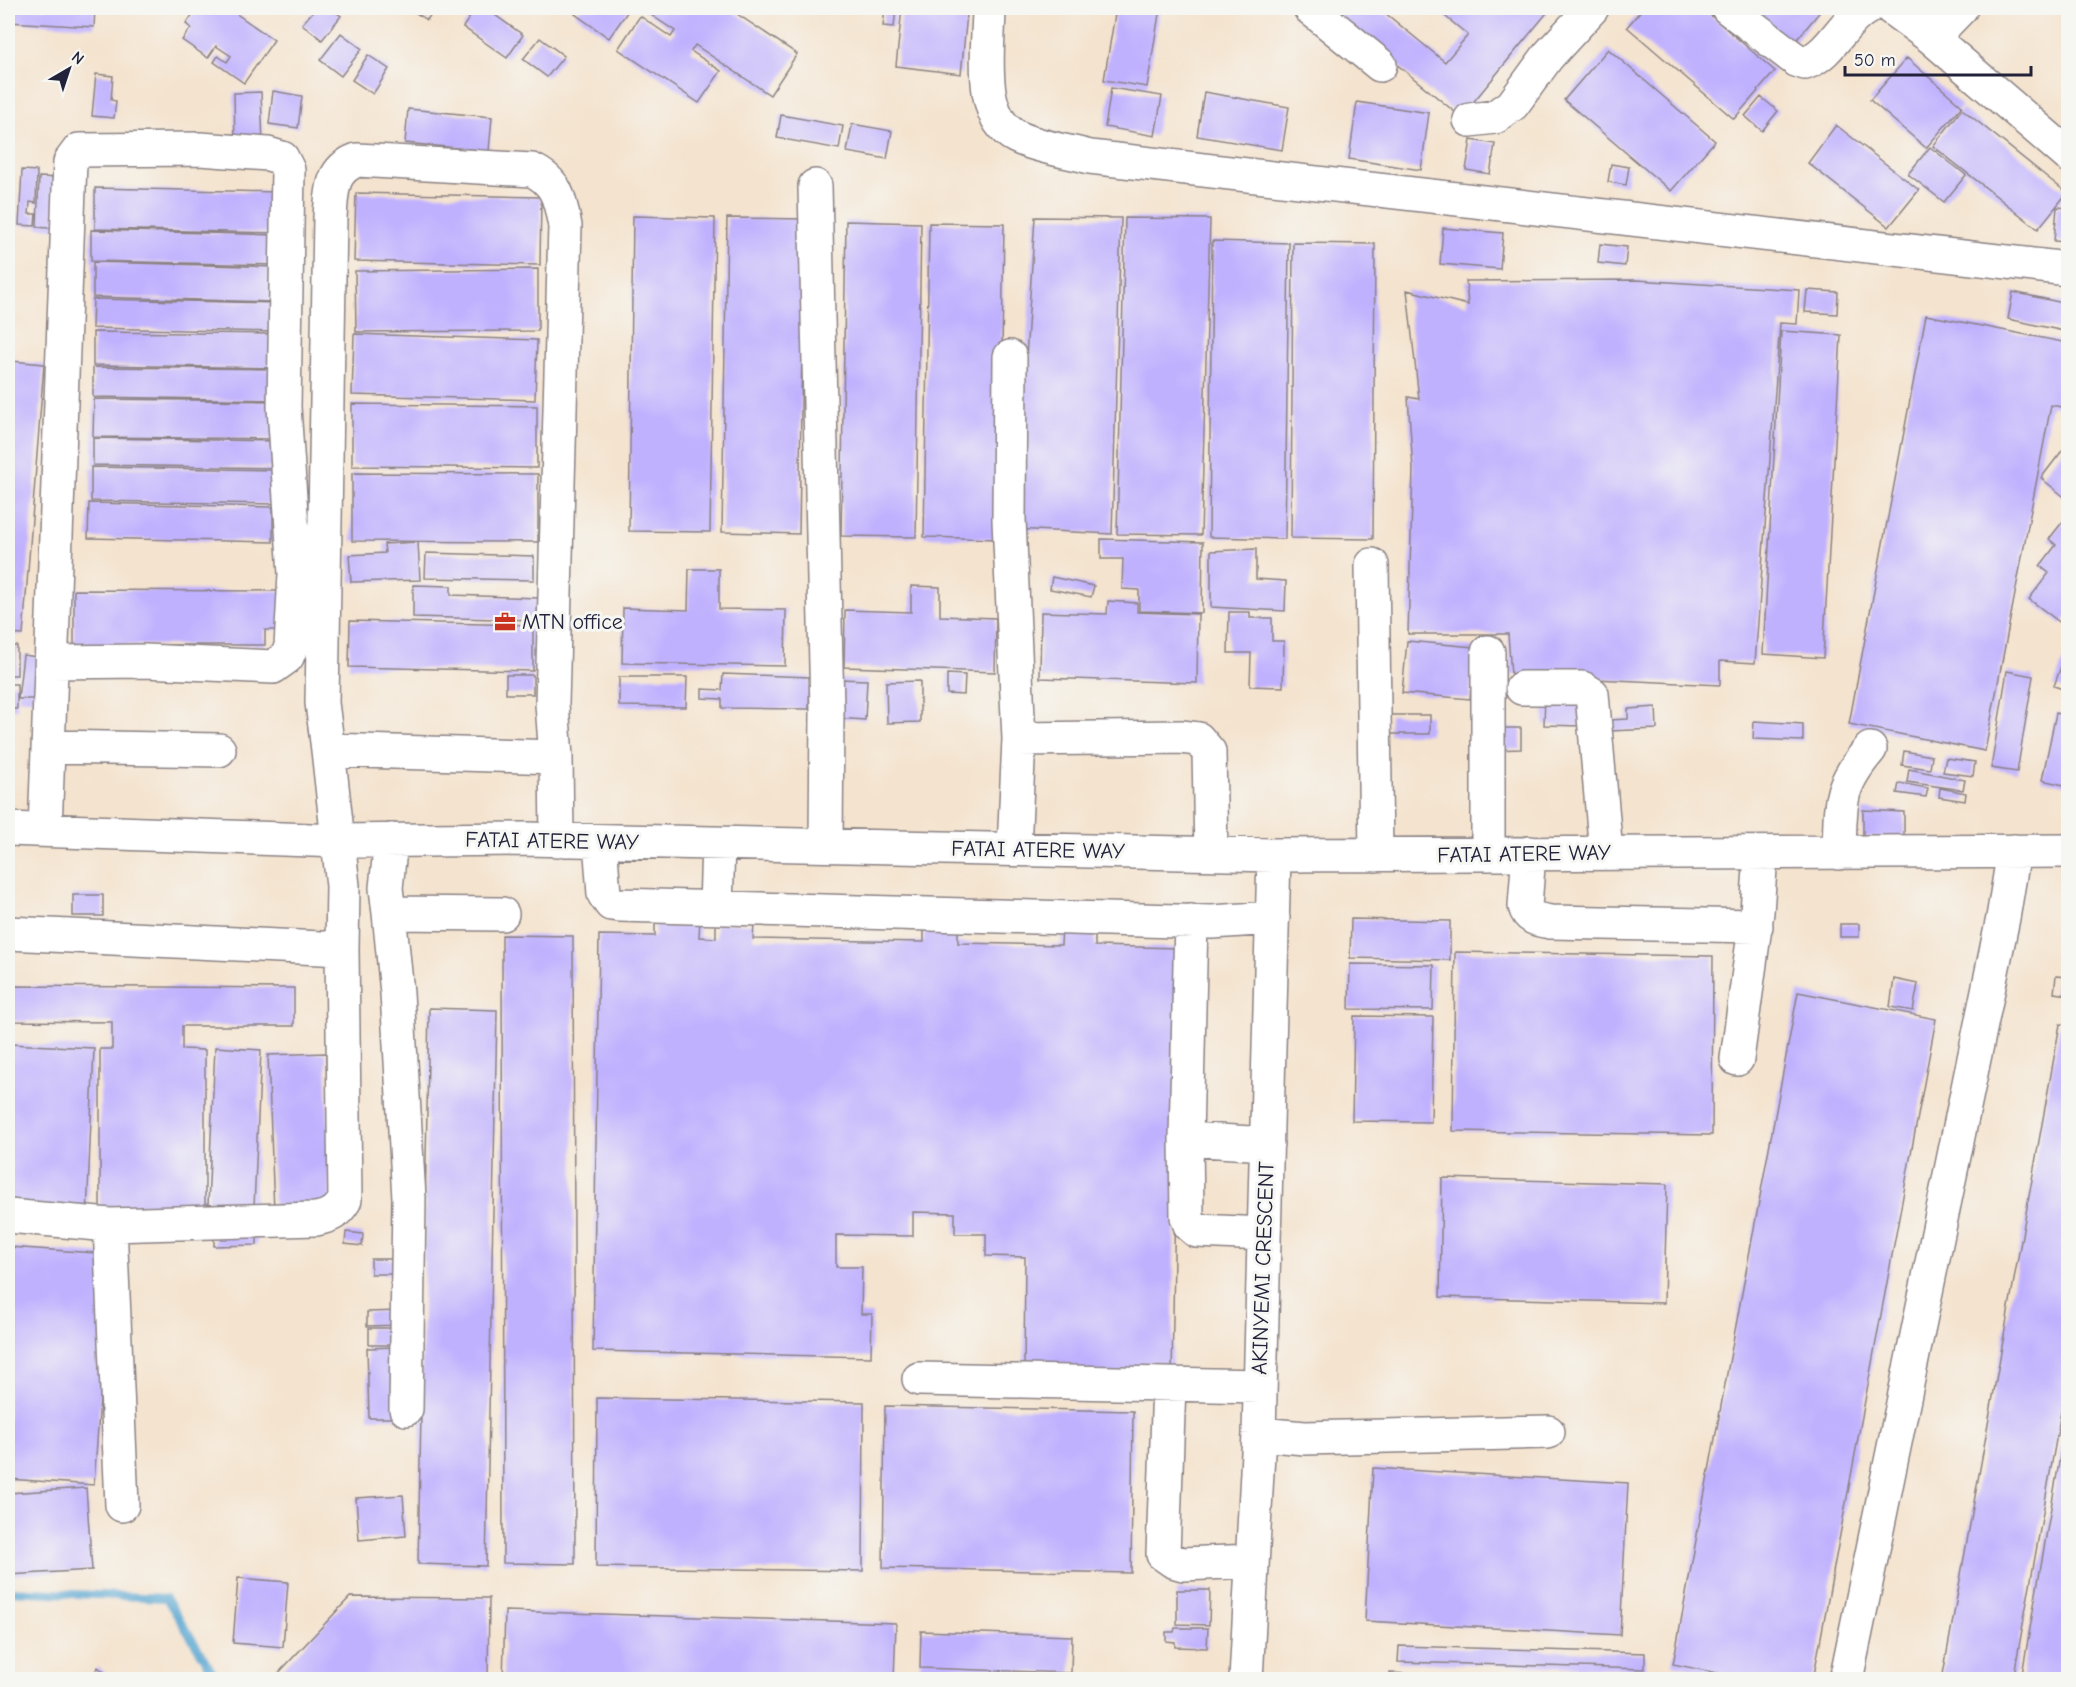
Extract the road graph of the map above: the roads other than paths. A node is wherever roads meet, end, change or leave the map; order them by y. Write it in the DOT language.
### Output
graph roads {
  1 [pos="989,8"];
  2 [pos="1310,8"];
  3 [pos="1592,8"];
  4 [pos="1728,8"];
  5 [pos="1867,8"];
  6 [pos="1891,8"];
  7 [pos="1961,8"];
  8 [pos="1932,38"];
  9 [pos="1380,65"];
  10 [pos="1470,120"];
  11 [pos="2068,155"];
  12 [pos="815,186"];
  13 [pos="2068,269"];
  14 [pos="1010,357"];
  15 [pos="1372,565"];
  16 [pos="1488,652"];
  17 [pos="52,662"];
  18 [pos="1522,688"];
  19 [pos="1018,739"];
  20 [pos="50,747"];
  21 [pos="1870,749"];
  22 [pos="219,750"];
  23 [pos="328,750"];
  24 [pos="556,757"];
  25 [pos="8,829"];
  26 [pos="45,830"];
  27 [pos="391,840"];
  28 [pos="339,841"];
  29 [pos="557,841"];
  30 [pos="600,841"];
  31 [pos="718,844"];
  32 [pos="826,845"];
  33 [pos="1014,849"];
  34 [pos="2014,851"];
  35 [pos="2068,851"];
  36 [pos="1211,853"];
  37 [pos="1606,853"];
  38 [pos="1839,853"];
  39 [pos="1529,854"];
  40 [pos="1761,854"];
  41 [pos="1274,855"];
  42 [pos="1376,855"];
  43 [pos="1488,855"];
  44 [pos="716,907"];
  45 [pos="389,913"];
  46 [pos="502,915"];
  47 [pos="1273,918"];
  48 [pos="1191,921"];
  49 [pos="1756,926"];
  50 [pos="8,933"];
  51 [pos="342,949"];
  52 [pos="1737,1059"];
  53 [pos="1185,1139"];
  54 [pos="1267,1144"];
  55 [pos="8,1216"];
  56 [pos="110,1225"];
  57 [pos="1264,1234"];
  58 [pos="920,1379"];
  59 [pos="1169,1385"];
  60 [pos="1260,1386"];
  61 [pos="406,1408"];
  62 [pos="1548,1432"];
  63 [pos="1259,1434"];
  64 [pos="122,1505"];
  65 [pos="1252,1562"];
  66 [pos="1246,1680"];
  67 [pos="1846,1680"];
  1 -- 13 [label="street"];
  2 -- 9 [label="street"];
  3 -- 10 [label="street"];
  4 -- 5 [label="street"];
  6 -- 8 [label="street"];
  7 -- 8 [label="street"];
  8 -- 11 [label="street"];
  12 -- 32 [label="street"];
  14 -- 19 [label="street"];
  15 -- 42 [label="street"];
  16 -- 43 [label="street"];
  17 -- 17 [label="street"];
  17 -- 20 [label="street"];
  18 -- 37 [label="street"];
  19 -- 33 [label="street"];
  19 -- 36 [label="street"];
  20 -- 22 [label="street"];
  20 -- 26 [label="street"];
  21 -- 38 [label="street"];
  23 -- 24 [label="street"];
  23 -- 24 [label="street"];
  23 -- 28 [label="street"];
  24 -- 29 [label="street"];
  25 -- 26 [label="street, FATAI ATERE WAY"];
  26 -- 28 [label="street, FATAI ATERE WAY"];
  27 -- 28 [label="street, FATAI ATERE WAY"];
  27 -- 29 [label="street, FATAI ATERE WAY"];
  27 -- 45 [label="street"];
  28 -- 51 [label="street"];
  29 -- 30 [label="street, FATAI ATERE WAY"];
  30 -- 31 [label="street, FATAI ATERE WAY"];
  30 -- 44 [label="street"];
  31 -- 32 [label="street, FATAI ATERE WAY"];
  31 -- 44 [label="street"];
  32 -- 33 [label="street, FATAI ATERE WAY"];
  33 -- 36 [label="street, FATAI ATERE WAY"];
  34 -- 35 [label="street, FATAI ATERE WAY"];
  34 -- 38 [label="street, FATAI ATERE WAY"];
  34 -- 67 [label="street"];
  36 -- 41 [label="street, FATAI ATERE WAY"];
  37 -- 39 [label="street, FATAI ATERE WAY"];
  37 -- 40 [label="street, FATAI ATERE WAY"];
  38 -- 40 [label="street, FATAI ATERE WAY"];
  39 -- 43 [label="street, FATAI ATERE WAY"];
  39 -- 49 [label="street"];
  40 -- 49 [label="street"];
  41 -- 42 [label="street, FATAI ATERE WAY"];
  41 -- 47 [label="street, AKINYEMI CRESCENT"];
  42 -- 43 [label="street, FATAI ATERE WAY"];
  44 -- 48 [label="street"];
  45 -- 46 [label="street"];
  45 -- 61 [label="street"];
  47 -- 48 [label="street"];
  47 -- 54 [label="street, AKINYEMI CRESCENT"];
  48 -- 53 [label="street"];
  49 -- 52 [label="street"];
  50 -- 51 [label="street"];
  51 -- 56 [label="street"];
  53 -- 54 [label="street"];
  53 -- 57 [label="street"];
  54 -- 57 [label="street, AKINYEMI CRESCENT"];
  55 -- 56 [label="street"];
  56 -- 64 [label="street"];
  57 -- 60 [label="street, AKINYEMI CRESCENT"];
  58 -- 59 [label="street"];
  59 -- 60 [label="street"];
  59 -- 65 [label="street"];
  60 -- 63 [label="street, AKINYEMI CRESCENT"];
  62 -- 63 [label="street"];
  63 -- 65 [label="street, AKINYEMI CRESCENT"];
  65 -- 66 [label="street, AKINYEMI CRESCENT"];
}
